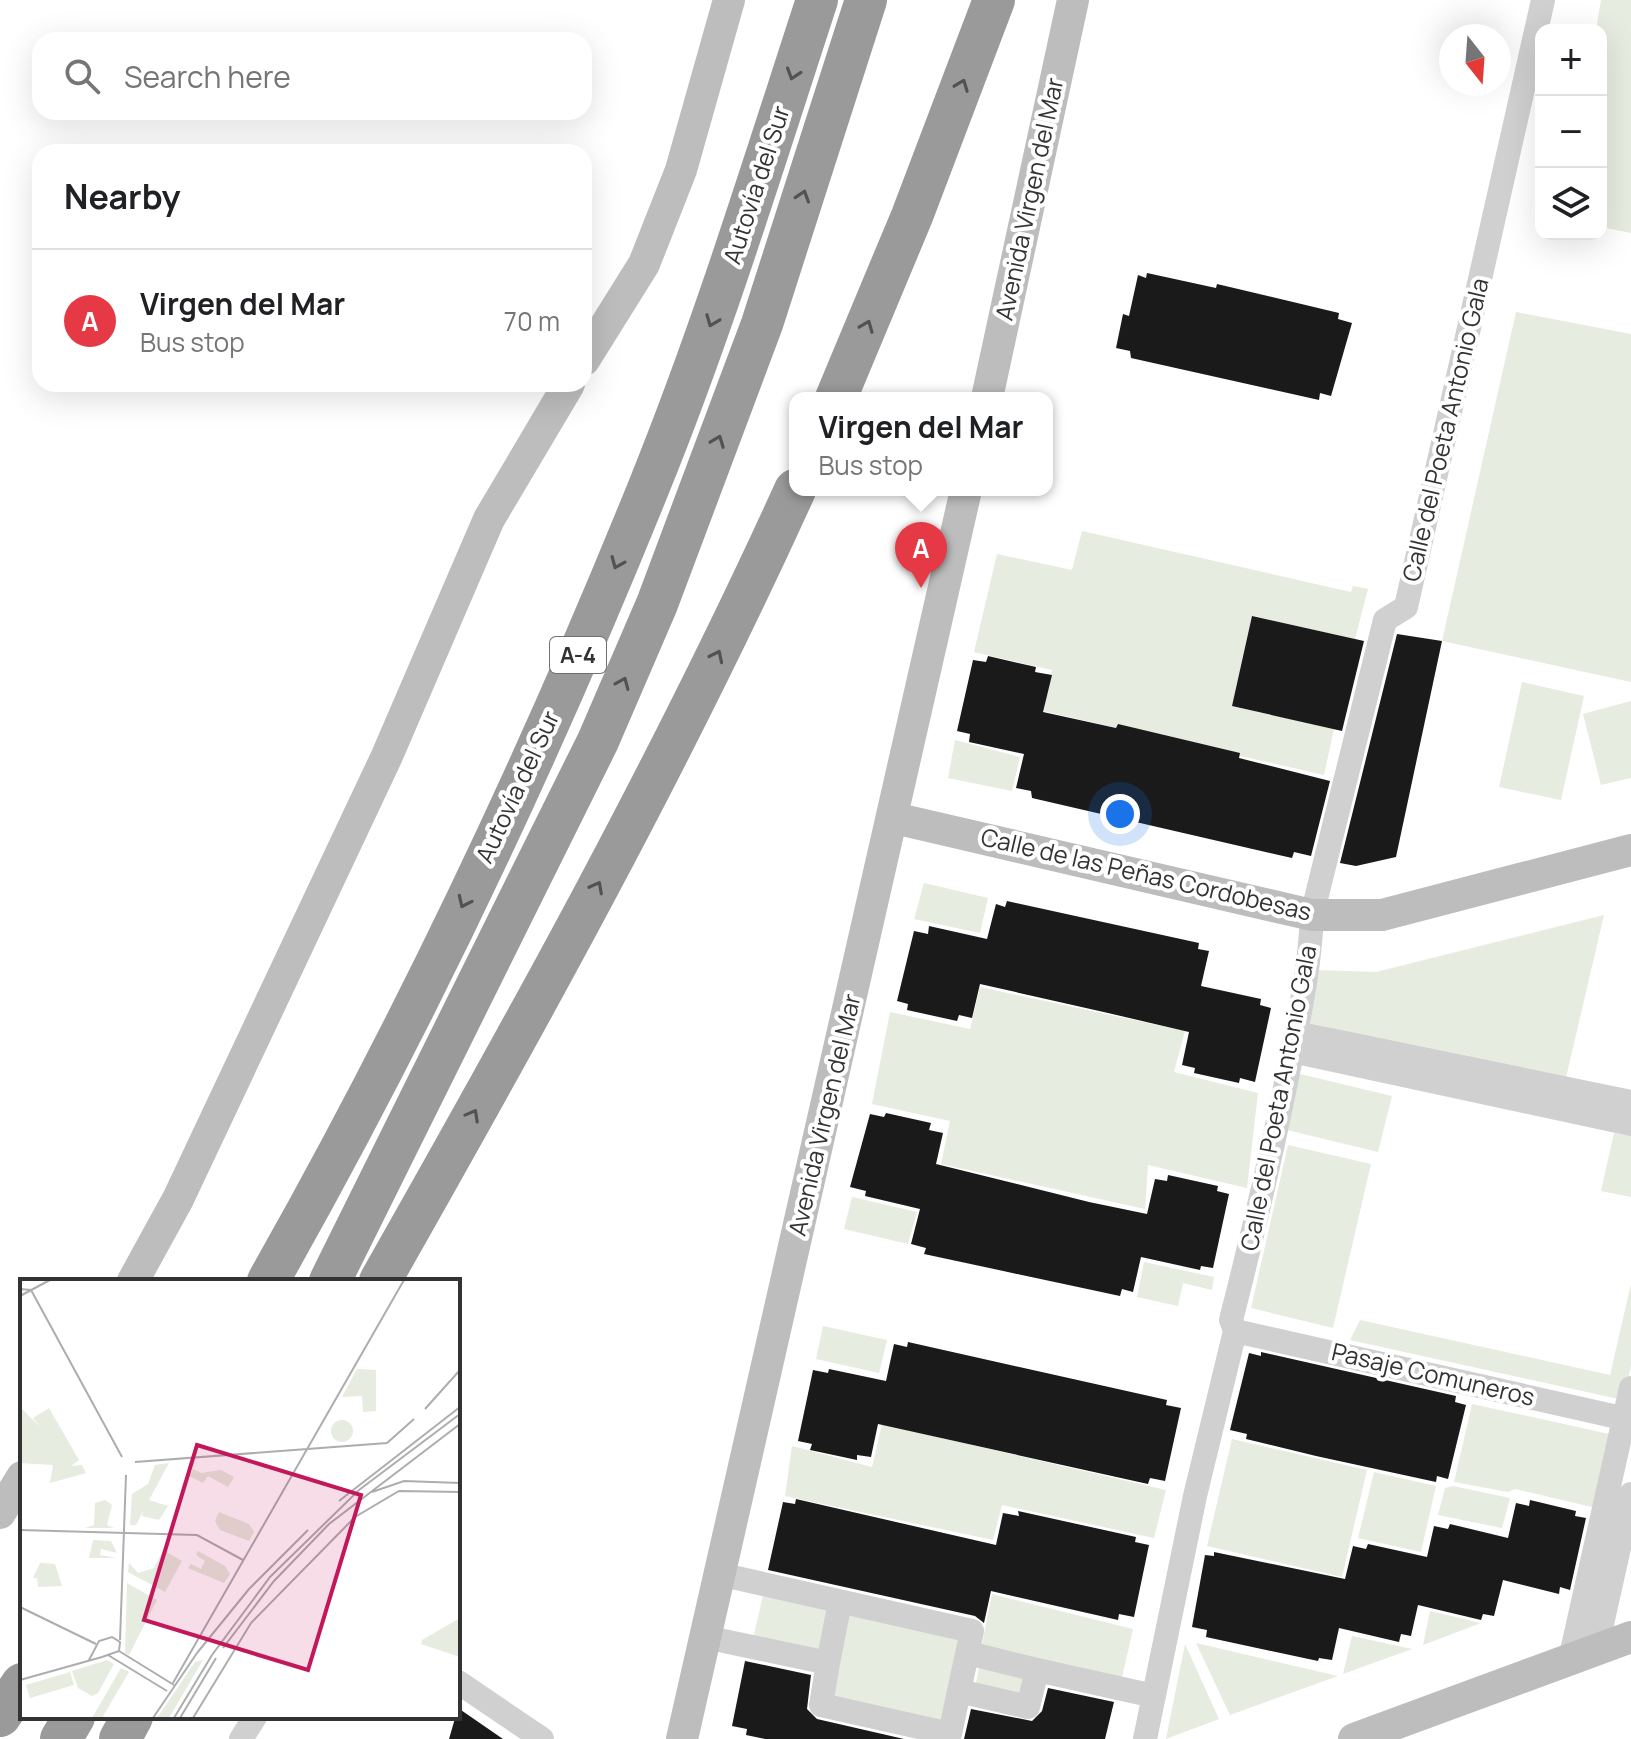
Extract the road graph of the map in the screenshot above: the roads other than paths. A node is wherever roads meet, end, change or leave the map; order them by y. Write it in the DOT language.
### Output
graph roads {
  1 [pos="729,0"];
  2 [pos="817,0"];
  3 [pos="866,0"];
  4 [pos="994,0"];
  5 [pos="1073,0"];
  6 [pos="1543,0"];
  7 [pos="592,347"];
  8 [pos="564,392"];
  9 [pos="839,392"];
  10 [pos="988,392"];
  11 [pos="792,496"];
  12 [pos="965,496"];
  13 [pos="598,741"];
  14 [pos="894,818"];
  15 [pos="1631,850"];
  16 [pos="1312,915"];
  17 [pos="1294,1042"];
  18 [pos="1631,1102"];
  19 [pos="1631,1124"];
  20 [pos="134,1279"];
  21 [pos="269,1279"];
  22 [pos="331,1279"];
  23 [pos="361,1279"];
  24 [pos="381,1279"];
  25 [pos="1235,1331"];
  26 [pos="1631,1388"];
  27 [pos="1627,1419"];
  28 [pos="20,1480"];
  29 [pos="1631,1494"];
  30 [pos="0,1513"];
  31 [pos="719,1574"];
  32 [pos="840,1602"];
  33 [pos="705,1637"];
  34 [pos="1631,1637"];
  35 [pos="968,1653"];
  36 [pos="1583,1655"];
  37 [pos="20,1656"];
  38 [pos="828,1663"];
  39 [pos="1037,1670"];
  40 [pos="0,1674"];
  41 [pos="460,1683"];
  42 [pos="20,1687"];
  43 [pos="959,1691"];
  44 [pos="1154,1696"];
  45 [pos="0,1716"];
  46 [pos="73,1719"];
  47 [pos="131,1719"];
  48 [pos="254,1719"];
  49 [pos="61,1739"];
  50 [pos="120,1739"];
  51 [pos="241,1739"];
  52 [pos="542,1739"];
  53 [pos="682,1739"];
  54 [pos="1145,1739"];
  55 [pos="1354,1739"];
  1 -- 7 [label="street"];
  2 -- 21 [label="highway, Autovía del Sur / A-4, one-way"];
  13 -- 3 [label="highway, Autovía del Sur / A-4, one-way"];
  9 -- 4 [label="highway, one-way"];
  5 -- 10 [label="street, Avenida Virgen del Mar"];
  6 -- 16 [label="street, Calle del Poeta Antonio Gala"];
  8 -- 20 [label="street"];
  24 -- 11 [label="highway, one-way"];
  12 -- 14 [label="street, Avenida Virgen del Mar"];
  13 -- 22 [label="highway, Autovía del Sur / A-4"];
  13 -- 23 [label="highway"];
  14 -- 16 [label="street, Calle de las Peñas Cordobesas"];
  14 -- 31 [label="street, Avenida Virgen del Mar"];
  15 -- 16 [label="street, Calle de las Peñas Cordobesas"];
  16 -- 17 [label="street, Calle del Poeta Antonio Gala"];
  17 -- 18 [label="street"];
  17 -- 19 [label="street"];
  17 -- 25 [label="street, Calle del Poeta Antonio Gala"];
  25 -- 27 [label="street, Pasaje Comuneros"];
  25 -- 44 [label="street, Calle del Poeta Antonio Gala"];
  26 -- 27 [label="street"];
  27 -- 36 [label="street"];
  28 -- 30 [label="street"];
  29 -- 36 [label="street"];
  31 -- 32 [label="street"];
  31 -- 33 [label="street, Avenida Virgen del Mar"];
  32 -- 35 [label="street"];
  32 -- 38 [label="street"];
  33 -- 38 [label="street"];
  33 -- 53 [label="street, Avenida Virgen del Mar"];
  34 -- 36 [label="street"];
  35 -- 39 [label="street"];
  35 -- 43 [label="street"];
  36 -- 55 [label="street"];
  37 -- 40 [label="highway"];
  38 -- 43 [label="street"];
  39 -- 43 [label="street"];
  39 -- 44 [label="street"];
  41 -- 52 [label="street"];
  42 -- 45 [label="highway"];
  44 -- 54 [label="street, Calle del Poeta Antonio Gala"];
  46 -- 49 [label="highway"];
  47 -- 50 [label="highway"];
  48 -- 51 [label="street"];
}
